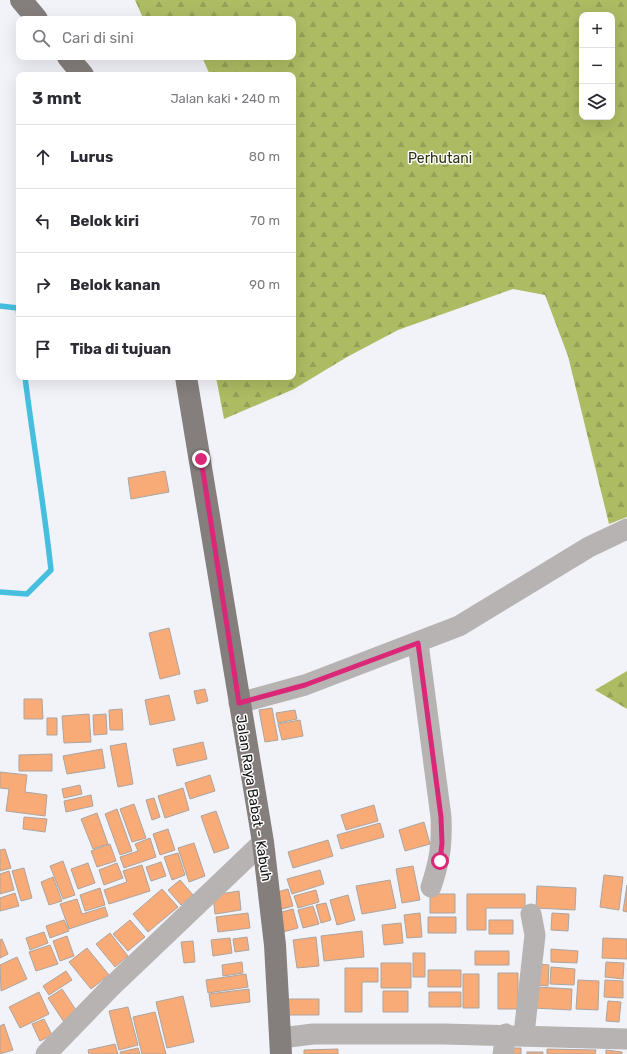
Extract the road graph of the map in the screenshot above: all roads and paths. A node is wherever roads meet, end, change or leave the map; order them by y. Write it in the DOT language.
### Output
graph roads {
  1 [pos="21,0"];
  2 [pos="34,16"];
  3 [pos="70,60"];
  4 [pos="80,72"];
  5 [pos="187,380"];
  6 [pos="627,529"];
  7 [pos="418,643"];
  8 [pos="239,703"];
  9 [pos="263,842"];
  10 [pos="431,887"];
  11 [pos="531,914"];
  12 [pos="627,1038"];
  13 [pos="511,1041"];
  14 [pos="281,1046"];
  15 [pos="46,1054"];
  1 -- 2 [label="main road"];
  3 -- 4 [label="main road"];
  5 -- 8 [label="main road, Jalan Raya Babat - Kabuh"];
  6 -- 7 [label="street"];
  7 -- 8 [label="street"];
  7 -- 10 [label="street"];
  8 -- 9 [label="main road, Jalan Raya Babat - Kabuh"];
  9 -- 14 [label="main road, Jalan Raya Babat - Kabuh"];
  9 -- 15 [label="street"];
  11 -- 13 [label="street"];
  12 -- 13 [label="street"];
  13 -- 14 [label="street"];
}
